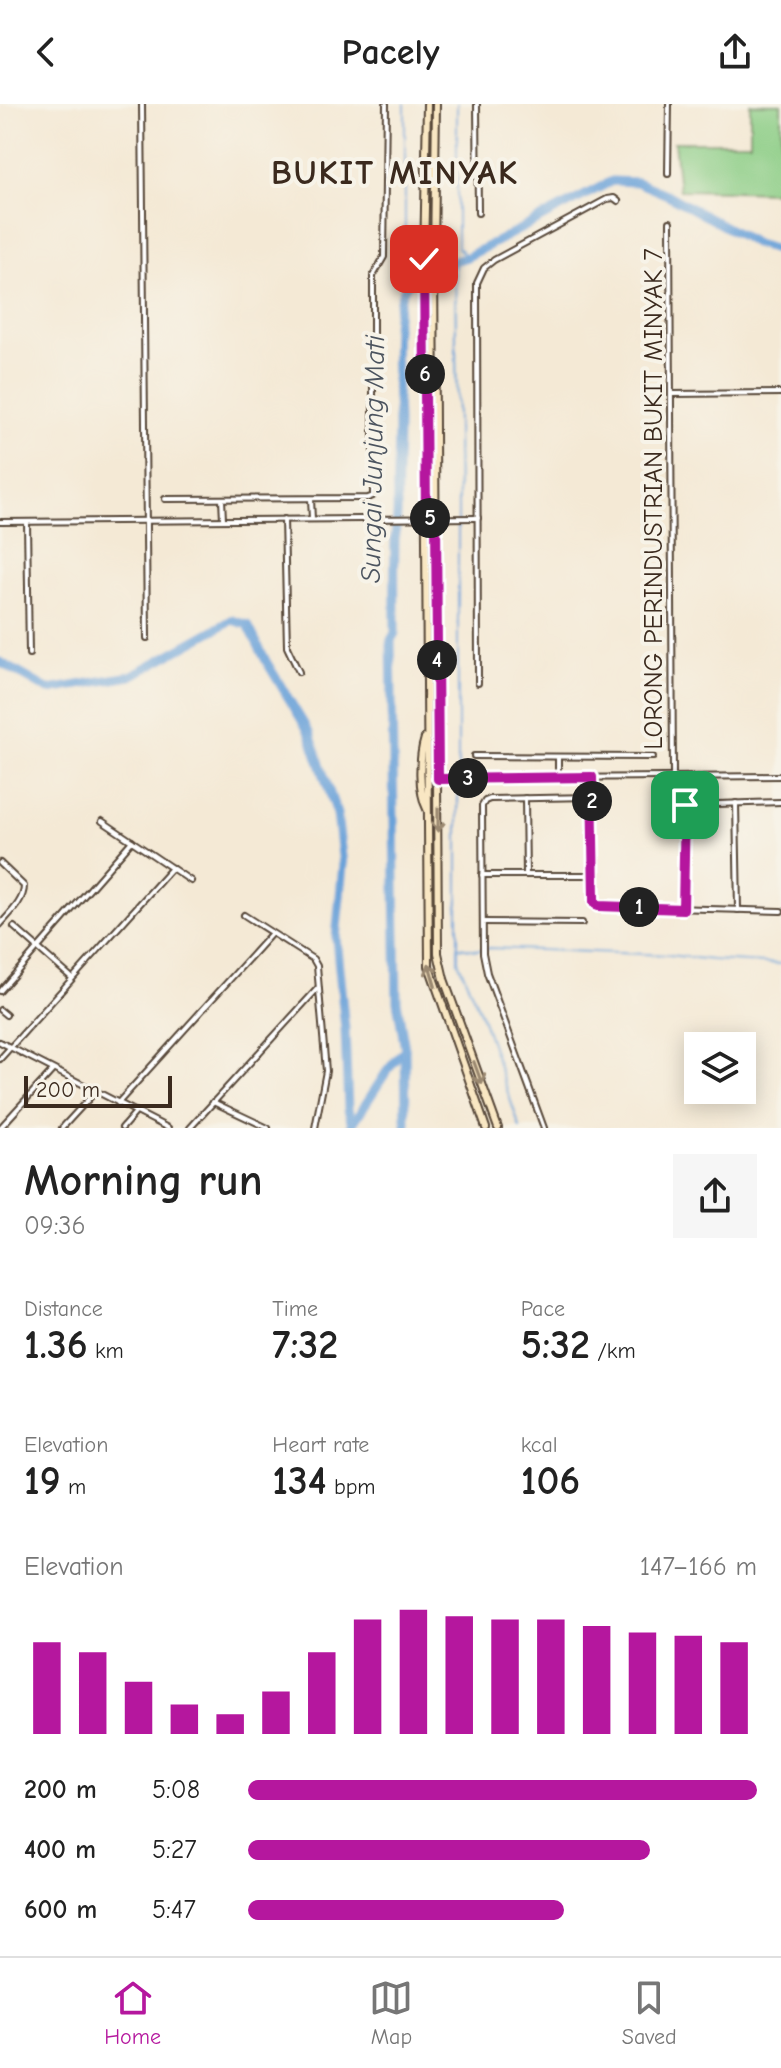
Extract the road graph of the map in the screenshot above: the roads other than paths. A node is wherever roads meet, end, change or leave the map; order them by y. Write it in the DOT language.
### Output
graph roads {
  1 [pos="142,104"];
  2 [pos="386,104"];
  3 [pos="427,104"];
  4 [pos="436,104"];
  5 [pos="477,104"];
  6 [pos="669,104"];
  7 [pos="668,174"];
  8 [pos="618,201"];
  9 [pos="478,213"];
  10 [pos="670,222"];
  11 [pos="781,393"];
  12 [pos="671,394"];
  13 [pos="165,499"];
  14 [pos="222,499"];
  15 [pos="311,499"];
  16 [pos="426,518"];
  17 [pos="436,518"];
  18 [pos="478,518"];
  19 [pos="223,519"];
  20 [pos="284,519"];
  21 [pos="312,519"];
  22 [pos="145,521"];
  23 [pos="0,522"];
  24 [pos="27,522"];
  25 [pos="147,638"];
  26 [pos="29,654"];
  27 [pos="299,672"];
  28 [pos="478,683"];
  29 [pos="428,732"];
  30 [pos="474,756"];
  31 [pos="558,757"];
  32 [pos="653,757"];
  33 [pos="673,776"];
  34 [pos="781,776"];
  35 [pos="558,777"];
  36 [pos="592,777"];
  37 [pos="428,779"];
  38 [pos="438,779"];
  39 [pos="592,797"];
  40 [pos="525,798"];
  41 [pos="781,802"];
  42 [pos="736,803"];
  43 [pos="428,812"];
  44 [pos="102,821"];
  45 [pos="132,841"];
  46 [pos="0,863"];
  47 [pos="172,868"];
  48 [pos="482,875"];
  49 [pos="526,875"];
  50 [pos="593,875"];
  51 [pos="191,881"];
  52 [pos="683,909"];
  53 [pos="738,910"];
  54 [pos="781,911"];
  55 [pos="244,915"];
  56 [pos="483,922"];
  57 [pos="582,923"];
  58 [pos="0,925"];
  59 [pos="14,927"];
  60 [pos="271,934"];
  61 [pos="39,949"];
  62 [pos="72,979"];
  63 [pos="318,988"];
  64 [pos="0,991"];
  65 [pos="0,1010"];
  66 [pos="6,1015"];
  67 [pos="0,1042"];
  68 [pos="10,1048"];
  69 [pos="0,1059"];
  70 [pos="53,1070"];
  71 [pos="95,1092"];
  72 [pos="213,1102"];
  73 [pos="118,1103"];
  74 [pos="136,1112"];
  75 [pos="0,1128"];
  76 [pos="62,1128"];
  77 [pos="122,1128"];
  78 [pos="168,1128"];
  79 [pos="190,1128"];
  80 [pos="268,1128"];
  81 [pos="315,1128"];
  82 [pos="486,1128"];
  83 [pos="498,1128"];
  84 [pos="544,1128"];
  1 -- 22 [label="street"];
  2 -- 15 [label="street"];
  3 -- 16 [label="main road"];
  4 -- 17 [label="main road"];
  5 -- 9 [label="street"];
  6 -- 7 [label="street"];
  8 -- 18 [label="street"];
  10 -- 12 [label="street, LORONG PERINDUSTRIAN BUKIT MINYAK 7"];
  11 -- 12 [label="street"];
  12 -- 33 [label="street, LORONG PERINDUSTRIAN BUKIT MINYAK 7"];
  13 -- 14 [label="street"];
  14 -- 15 [label="street"];
  14 -- 19 [label="street"];
  15 -- 21 [label="street"];
  16 -- 17 [label="street"];
  16 -- 21 [label="street"];
  16 -- 29 [label="main road"];
  17 -- 18 [label="street"];
  17 -- 38 [label="main road"];
  18 -- 28 [label="street"];
  19 -- 20 [label="street"];
  19 -- 22 [label="street"];
  20 -- 21 [label="street"];
  20 -- 27 [label="street"];
  22 -- 24 [label="street"];
  22 -- 25 [label="street"];
  23 -- 24 [label="street"];
  24 -- 26 [label="street"];
  29 -- 37 [label="main road"];
  29 -- 43 [label="main road"];
  30 -- 31 [label="street"];
  31 -- 32 [label="street"];
  31 -- 35 [label="street"];
  33 -- 34 [label="street"];
  33 -- 36 [label="street"];
  35 -- 36 [label="street"];
  35 -- 38 [label="street"];
  36 -- 39 [label="street"];
  37 -- 38 [label="street"];
  37 -- 43 [label="main road"];
  38 -- 83 [label="main road, one-way"];
  39 -- 40 [label="street"];
  39 -- 50 [label="street"];
  40 -- 48 [label="street"];
  40 -- 49 [label="street"];
  41 -- 42 [label="street"];
  42 -- 52 [label="street"];
  42 -- 53 [label="street"];
  82 -- 43 [label="main road, one-way"];
  44 -- 45 [label="street"];
  45 -- 47 [label="street"];
  45 -- 61 [label="street"];
  46 -- 58 [label="street"];
  47 -- 51 [label="street"];
  47 -- 62 [label="street"];
  48 -- 49 [label="street"];
  48 -- 56 [label="street"];
  49 -- 50 [label="street"];
  50 -- 52 [label="street"];
  52 -- 53 [label="street"];
  53 -- 54 [label="street"];
  55 -- 60 [label="street"];
  56 -- 57 [label="street"];
  56 -- 84 [label="street"];
  59 -- 61 [label="street"];
  60 -- 63 [label="street"];
  60 -- 73 [label="street"];
  61 -- 62 [label="street"];
  61 -- 64 [label="street"];
  62 -- 68 [label="street"];
  63 -- 72 [label="street"];
  63 -- 81 [label="street"];
  65 -- 66 [label="street"];
  67 -- 68 [label="street"];
  68 -- 69 [label="street"];
  68 -- 70 [label="street"];
  70 -- 71 [label="street"];
  70 -- 75 [label="street"];
  71 -- 73 [label="street"];
  71 -- 76 [label="street"];
  72 -- 79 [label="street"];
  72 -- 80 [label="street"];
  73 -- 74 [label="street"];
  74 -- 77 [label="street"];
  74 -- 78 [label="street"];
}
